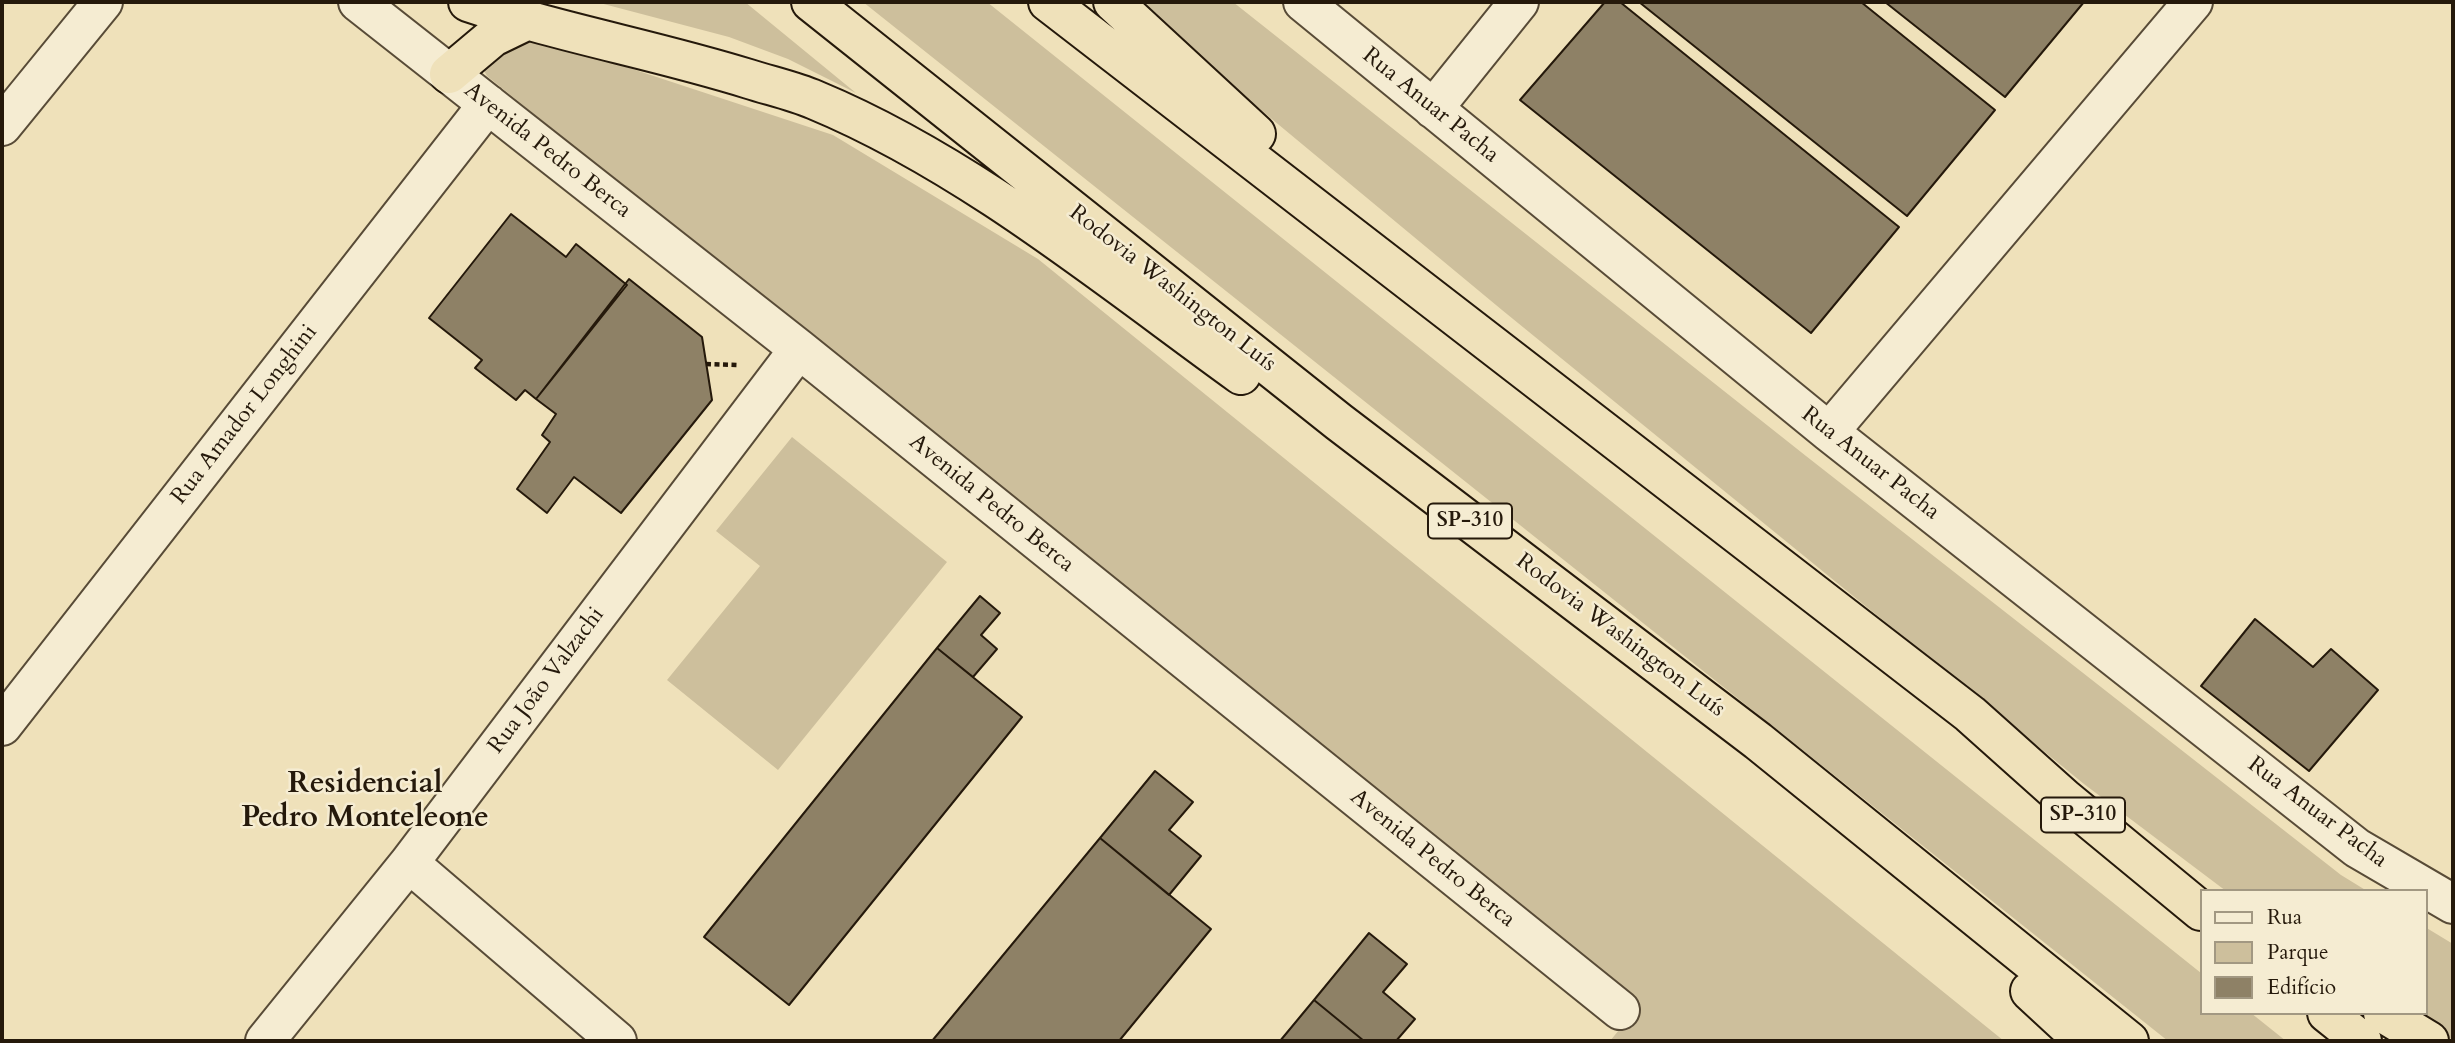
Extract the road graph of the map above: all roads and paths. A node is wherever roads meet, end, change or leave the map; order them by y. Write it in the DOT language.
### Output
graph roads {
  1 [pos="103,2"];
  2 [pos="358,2"];
  3 [pos="468,2"];
  4 [pos="811,2"];
  5 [pos="1048,2"];
  6 [pos="1113,2"];
  7 [pos="1303,2"];
  8 [pos="1519,2"];
  9 [pos="2193,2"];
  10 [pos="526,21"];
  11 [pos="449,74"];
  12 [pos="488,104"];
  13 [pos="1433,109"];
  14 [pos="2,126"];
  15 [pos="1440,304"];
  16 [pos="799,349"];
  17 [pos="1339,422"];
  18 [pos="1829,432"];
  19 [pos="1970,714"];
  20 [pos="2,726"];
  21 [pos="1758,741"];
  22 [pos="409,863"];
  23 [pos="2208,889"];
  24 [pos="2453,904"];
  25 [pos="2200,910"];
  26 [pos="1620,1010"];
  27 [pos="2330,1015"];
  28 [pos="2386,1015"];
  29 [pos="265,1041"];
  30 [pos="617,1041"];
  31 [pos="2084,1041"];
  32 [pos="2129,1041"];
  33 [pos="2362,1041"];
  34 [pos="2429,1041"];
  1 -- 14 [label="street"];
  2 -- 11 [label="street, Avenida Pedro Berca"];
  3 -- 10 [label="highway"];
  4 -- 17 [label="highway, Rodovia Washington Luís / SP-310"];
  5 -- 15 [label="highway, SP-310"];
  6 -- 15 [label="highway"];
  7 -- 13 [label="street, Rua Anuar Pacha"];
  8 -- 13 [label="street"];
  9 -- 18 [label="street"];
  10 -- 11 [label="highway"];
  10 -- 17 [label="highway"];
  11 -- 12 [label="street, Avenida Pedro Berca"];
  12 -- 16 [label="street, Avenida Pedro Berca"];
  12 -- 20 [label="street, Rua Amador Longhini"];
  13 -- 18 [label="street, Rua Anuar Pacha"];
  15 -- 19 [label="highway, SP-310"];
  16 -- 22 [label="street, Rua João Valzachi"];
  16 -- 26 [label="street, Avenida Pedro Berca"];
  17 -- 21 [label="highway, Rodovia Washington Luís / SP-310"];
  18 -- 24 [label="street, Rua Anuar Pacha"];
  19 -- 23 [label="highway"];
  19 -- 25 [label="highway, SP-310"];
  21 -- 31 [label="highway"];
  21 -- 32 [label="highway, Rodovia Washington Luís / SP-310"];
  22 -- 29 [label="street, Rua João Valzachi"];
  22 -- 30 [label="street"];
  27 -- 33 [label="highway"];
  28 -- 34 [label="highway"];
}
